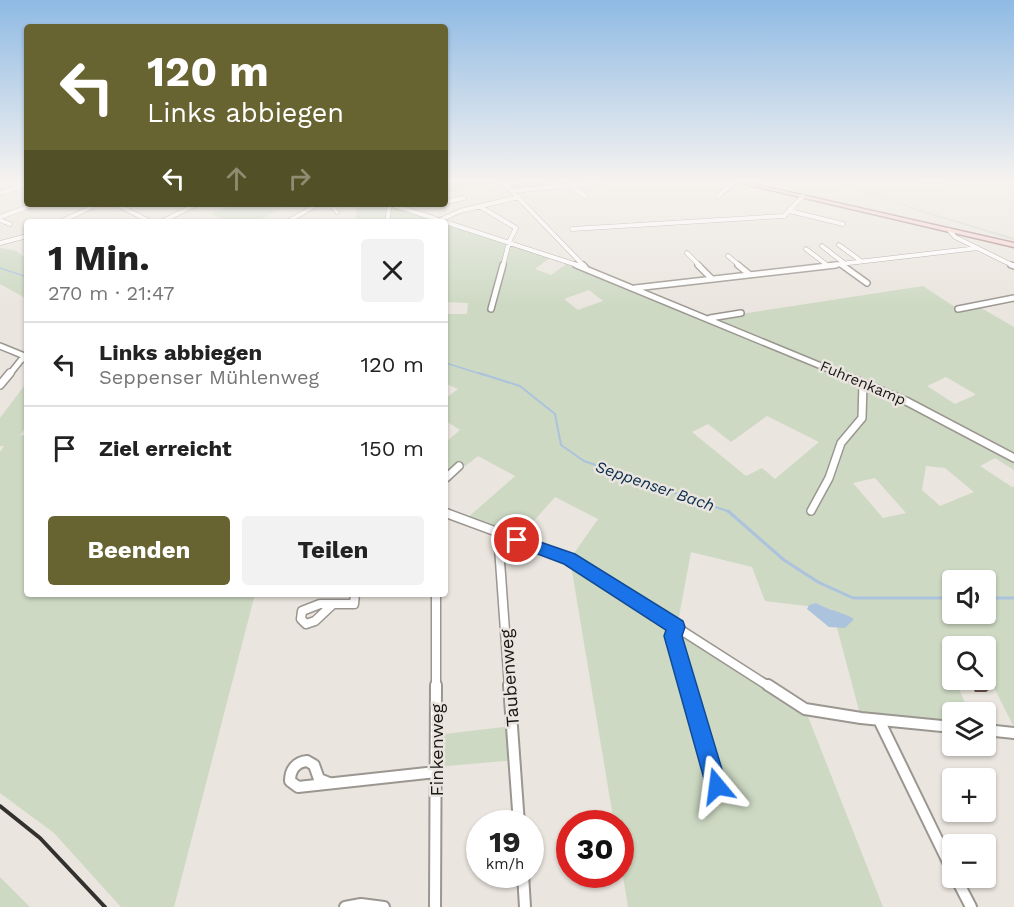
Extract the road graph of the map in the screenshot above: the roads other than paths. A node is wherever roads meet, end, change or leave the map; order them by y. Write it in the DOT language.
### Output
graph roads {
  1 [pos="7,222"];
  2 [pos="506,222"];
  3 [pos="543,222"];
  4 [pos="680,222"];
  5 [pos="836,222"];
  6 [pos="916,222"];
  7 [pos="448,223"];
  8 [pos="10,224"];
  9 [pos="843,224"];
  10 [pos="572,229"];
  11 [pos="949,230"];
  12 [pos="24,237"];
  13 [pos="509,242"];
  14 [pos="0,243"];
  15 [pos="839,245"];
  16 [pos="1014,245"];
  17 [pos="822,246"];
  18 [pos="978,248"];
  19 [pos="806,249"];
  20 [pos="687,253"];
  21 [pos="728,256"];
  22 [pos="1014,260"];
  23 [pos="861,261"];
  24 [pos="1006,262"];
  25 [pos="842,263"];
  26 [pos="827,265"];
  27 [pos="1014,266"];
  28 [pos="586,268"];
  29 [pos="748,274"];
  30 [pos="712,279"];
  31 [pos="867,283"];
  32 [pos="634,288"];
  33 [pos="1014,298"];
  34 [pos="491,309"];
  35 [pos="958,309"];
  36 [pos="741,313"];
  37 [pos="707,319"];
  38 [pos="0,346"];
  39 [pos="24,356"];
  40 [pos="24,358"];
  41 [pos="3,379"];
  42 [pos="862,383"];
  43 [pos="0,385"];
  44 [pos="1014,458"];
  45 [pos="459,466"];
  46 [pos="448,476"];
  47 [pos="811,511"];
  48 [pos="448,514"];
  49 [pos="498,533"];
  50 [pos="355,597"];
  51 [pos="436,597"];
  52 [pos="332,605"];
  53 [pos="677,627"];
  54 [pos="879,720"];
  55 [pos="942,726"];
  56 [pos="996,731"];
  57 [pos="1014,733"];
  58 [pos="436,772"];
  59 [pos="329,783"];
  60 [pos="717,786"];
  61 [pos="518,810"];
  62 [pos="942,849"];
  63 [pos="524,888"];
  64 [pos="961,888"];
  65 [pos="345,907"];
  66 [pos="384,907"];
  67 [pos="435,907"];
  68 [pos="525,907"];
  69 [pos="971,907"];
  1 -- 8 [label="street"];
  2 -- 13 [label="street"];
  3 -- 28 [label="street"];
  4 -- 10 [label="street"];
  5 -- 9 [label="street"];
  6 -- 11 [label="main road"];
  7 -- 13 [label="street, Fuhrenkamp"];
  11 -- 16 [label="main road"];
  11 -- 18 [label="street"];
  12 -- 14 [label="street"];
  13 -- 28 [label="street, Fuhrenkamp"];
  13 -- 34 [label="street"];
  15 -- 23 [label="street"];
  17 -- 25 [label="street"];
  18 -- 23 [label="street"];
  18 -- 24 [label="street"];
  19 -- 26 [label="street"];
  20 -- 30 [label="street"];
  21 -- 29 [label="street"];
  22 -- 24 [label="street"];
  23 -- 25 [label="street"];
  24 -- 27 [label="street"];
  25 -- 26 [label="street"];
  25 -- 31 [label="street"];
  26 -- 29 [label="street"];
  28 -- 32 [label="street, Fuhrenkamp"];
  29 -- 30 [label="street"];
  30 -- 32 [label="street"];
  32 -- 37 [label="street, Fuhrenkamp"];
  33 -- 35 [label="street"];
  36 -- 37 [label="street"];
  37 -- 42 [label="street, Fuhrenkamp"];
  38 -- 39 [label="street"];
  40 -- 41 [label="street"];
  41 -- 43 [label="street"];
  42 -- 44 [label="street, Fuhrenkamp"];
  42 -- 47 [label="street"];
  45 -- 46 [label="street"];
  48 -- 49 [label="street"];
  49 -- 53 [label="street"];
  49 -- 61 [label="street, Taubenweg"];
  50 -- 52 [label="street"];
  51 -- 58 [label="street, Finkenweg"];
  53 -- 54 [label="street"];
  53 -- 60 [label="street"];
  54 -- 55 [label="street"];
  54 -- 62 [label="street"];
  56 -- 57 [label="street"];
  58 -- 59 [label="street"];
  58 -- 67 [label="street, Finkenweg"];
  63 -- 68 [label="street"];
  64 -- 69 [label="street"];
  65 -- 66 [label="street"];
}
